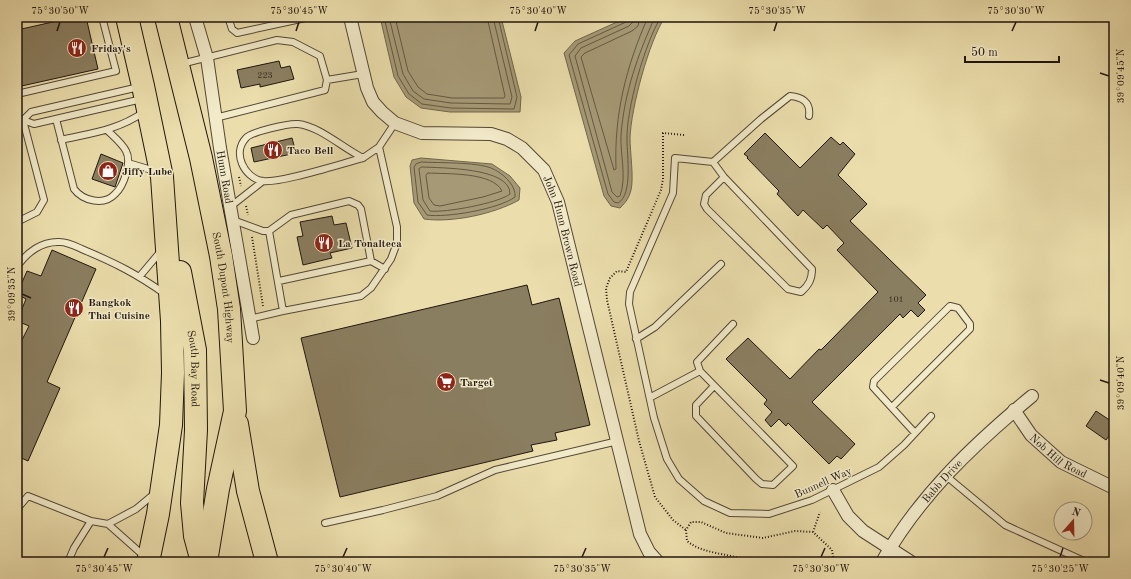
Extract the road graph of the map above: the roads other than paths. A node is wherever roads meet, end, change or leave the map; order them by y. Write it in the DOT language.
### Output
graph roads {
  1 [pos="102,17"];
  2 [pos="127,17"];
  3 [pos="166,17"];
  4 [pos="195,17"];
  5 [pos="228,17"];
  6 [pos="310,17"];
  7 [pos="350,17"];
  8 [pos="207,58"];
  9 [pos="178,65"];
  10 [pos="363,74"];
  11 [pos="327,80"];
  12 [pos="17,94"];
  13 [pos="146,97"];
  14 [pos="809,116"];
  15 [pos="215,118"];
  16 [pos="56,119"];
  17 [pos="20,121"];
  18 [pos="395,124"];
  19 [pos="107,130"];
  20 [pos="61,140"];
  21 [pos="379,147"];
  22 [pos="363,158"];
  23 [pos="712,162"];
  24 [pos="128,163"];
  25 [pos="162,175"];
  26 [pos="724,177"];
  27 [pos="263,181"];
  28 [pos="230,207"];
  29 [pos="232,220"];
  30 [pos="17,222"];
  31 [pos="270,231"];
  32 [pos="167,244"];
  33 [pos="371,261"];
  34 [pos="721,264"];
  35 [pos="17,267"];
  36 [pos="385,269"];
  37 [pos="140,276"];
  38 [pos="279,281"];
  39 [pos="170,298"];
  40 [pos="283,311"];
  41 [pos="250,319"];
  42 [pos="734,324"];
  43 [pos="253,338"];
  44 [pos="636,339"];
  45 [pos="700,371"];
  46 [pos="714,386"];
  47 [pos="1032,396"];
  48 [pos="651,397"];
  49 [pos="892,407"];
  50 [pos="1014,410"];
  51 [pos="235,411"];
  52 [pos="931,416"];
  53 [pos="915,433"];
  54 [pos="618,441"];
  55 [pos="945,475"];
  56 [pos="1114,488"];
  57 [pos="162,489"];
  58 [pos="833,490"];
  59 [pos="17,509"];
  60 [pos="91,521"];
  61 [pos="325,523"];
  62 [pos="108,524"];
  63 [pos="890,549"];
  64 [pos="148,561"];
  65 [pos="68,562"];
  66 [pos="202,562"];
  67 [pos="206,562"];
  68 [pos="267,562"];
  69 [pos="658,562"];
  70 [pos="882,562"];
  71 [pos="911,562"];
  72 [pos="1086,562"];
  1 -- 12 [label="lane"];
  2 -- 13 [label="highway"];
  3 -- 9 [label="highway, South Dupont Highway"];
  4 -- 8 [label="street, Hunn Road"];
  5 -- 6 [label="lane"];
  7 -- 10 [label="street, John Hunn Brown Road"];
  8 -- 9 [label="lane"];
  8 -- 11 [label="lane"];
  8 -- 15 [label="street, Hunn Road"];
  9 -- 51 [label="highway, South Dupont Highway"];
  10 -- 11 [label="lane"];
  10 -- 18 [label="street, John Hunn Brown Road"];
  11 -- 15 [label="lane"];
  13 -- 16 [label="lane"];
  13 -- 17 [label="lane"];
  13 -- 19 [label="lane"];
  13 -- 25 [label="highway"];
  14 -- 23 [label="lane"];
  15 -- 28 [label="street, Hunn Road"];
  16 -- 17 [label="lane"];
  16 -- 20 [label="lane"];
  17 -- 30 [label="lane"];
  18 -- 21 [label="lane"];
  18 -- 54 [label="street, John Hunn Brown Road"];
  19 -- 20 [label="lane"];
  19 -- 24 [label="lane"];
  20 -- 24 [label="lane"];
  21 -- 22 [label="lane"];
  21 -- 36 [label="lane"];
  22 -- 27 [label="lane"];
  22 -- 27 [label="lane"];
  23 -- 26 [label="lane"];
  23 -- 44 [label="lane, Bunnell Way"];
  24 -- 25 [label="lane"];
  25 -- 32 [label="highway"];
  25 -- 66 [label="highway, South Bay Road"];
  26 -- 26 [label="lane"];
  27 -- 28 [label="lane"];
  28 -- 29 [label="street, Hunn Road"];
  29 -- 31 [label="lane"];
  29 -- 41 [label="street, Hunn Road"];
  31 -- 33 [label="lane"];
  31 -- 38 [label="lane"];
  32 -- 37 [label="lane"];
  32 -- 39 [label="highway"];
  33 -- 36 [label="lane"];
  33 -- 38 [label="lane"];
  34 -- 44 [label="lane"];
  35 -- 37 [label="lane"];
  36 -- 40 [label="lane"];
  37 -- 39 [label="lane"];
  38 -- 40 [label="lane"];
  39 -- 57 [label="highway"];
  40 -- 41 [label="lane"];
  41 -- 43 [label="street, Hunn Road"];
  42 -- 45 [label="lane"];
  44 -- 48 [label="lane, Bunnell Way"];
  45 -- 46 [label="lane"];
  45 -- 48 [label="lane"];
  46 -- 46 [label="lane"];
  47 -- 50 [label="street, Babb Drive"];
  48 -- 58 [label="lane, Bunnell Way"];
  49 -- 49 [label="lane"];
  49 -- 53 [label="lane"];
  50 -- 55 [label="street, Babb Drive"];
  50 -- 56 [label="street, Nob Hill Road"];
  51 -- 67 [label="highway, South Dupont Highway"];
  51 -- 68 [label="highway"];
  52 -- 53 [label="lane, Bunnell Way"];
  53 -- 58 [label="lane, Bunnell Way"];
  54 -- 61 [label="lane"];
  54 -- 69 [label="street, John Hunn Brown Road"];
  55 -- 63 [label="street, Babb Drive"];
  55 -- 72 [label="lane"];
  57 -- 62 [label="lane"];
  57 -- 64 [label="highway"];
  58 -- 63 [label="street"];
  59 -- 60 [label="lane"];
  60 -- 62 [label="lane"];
  60 -- 65 [label="lane"];
  62 -- 64 [label="lane"];
  63 -- 70 [label="street, Babb Drive"];
  63 -- 71 [label="street"];
}
